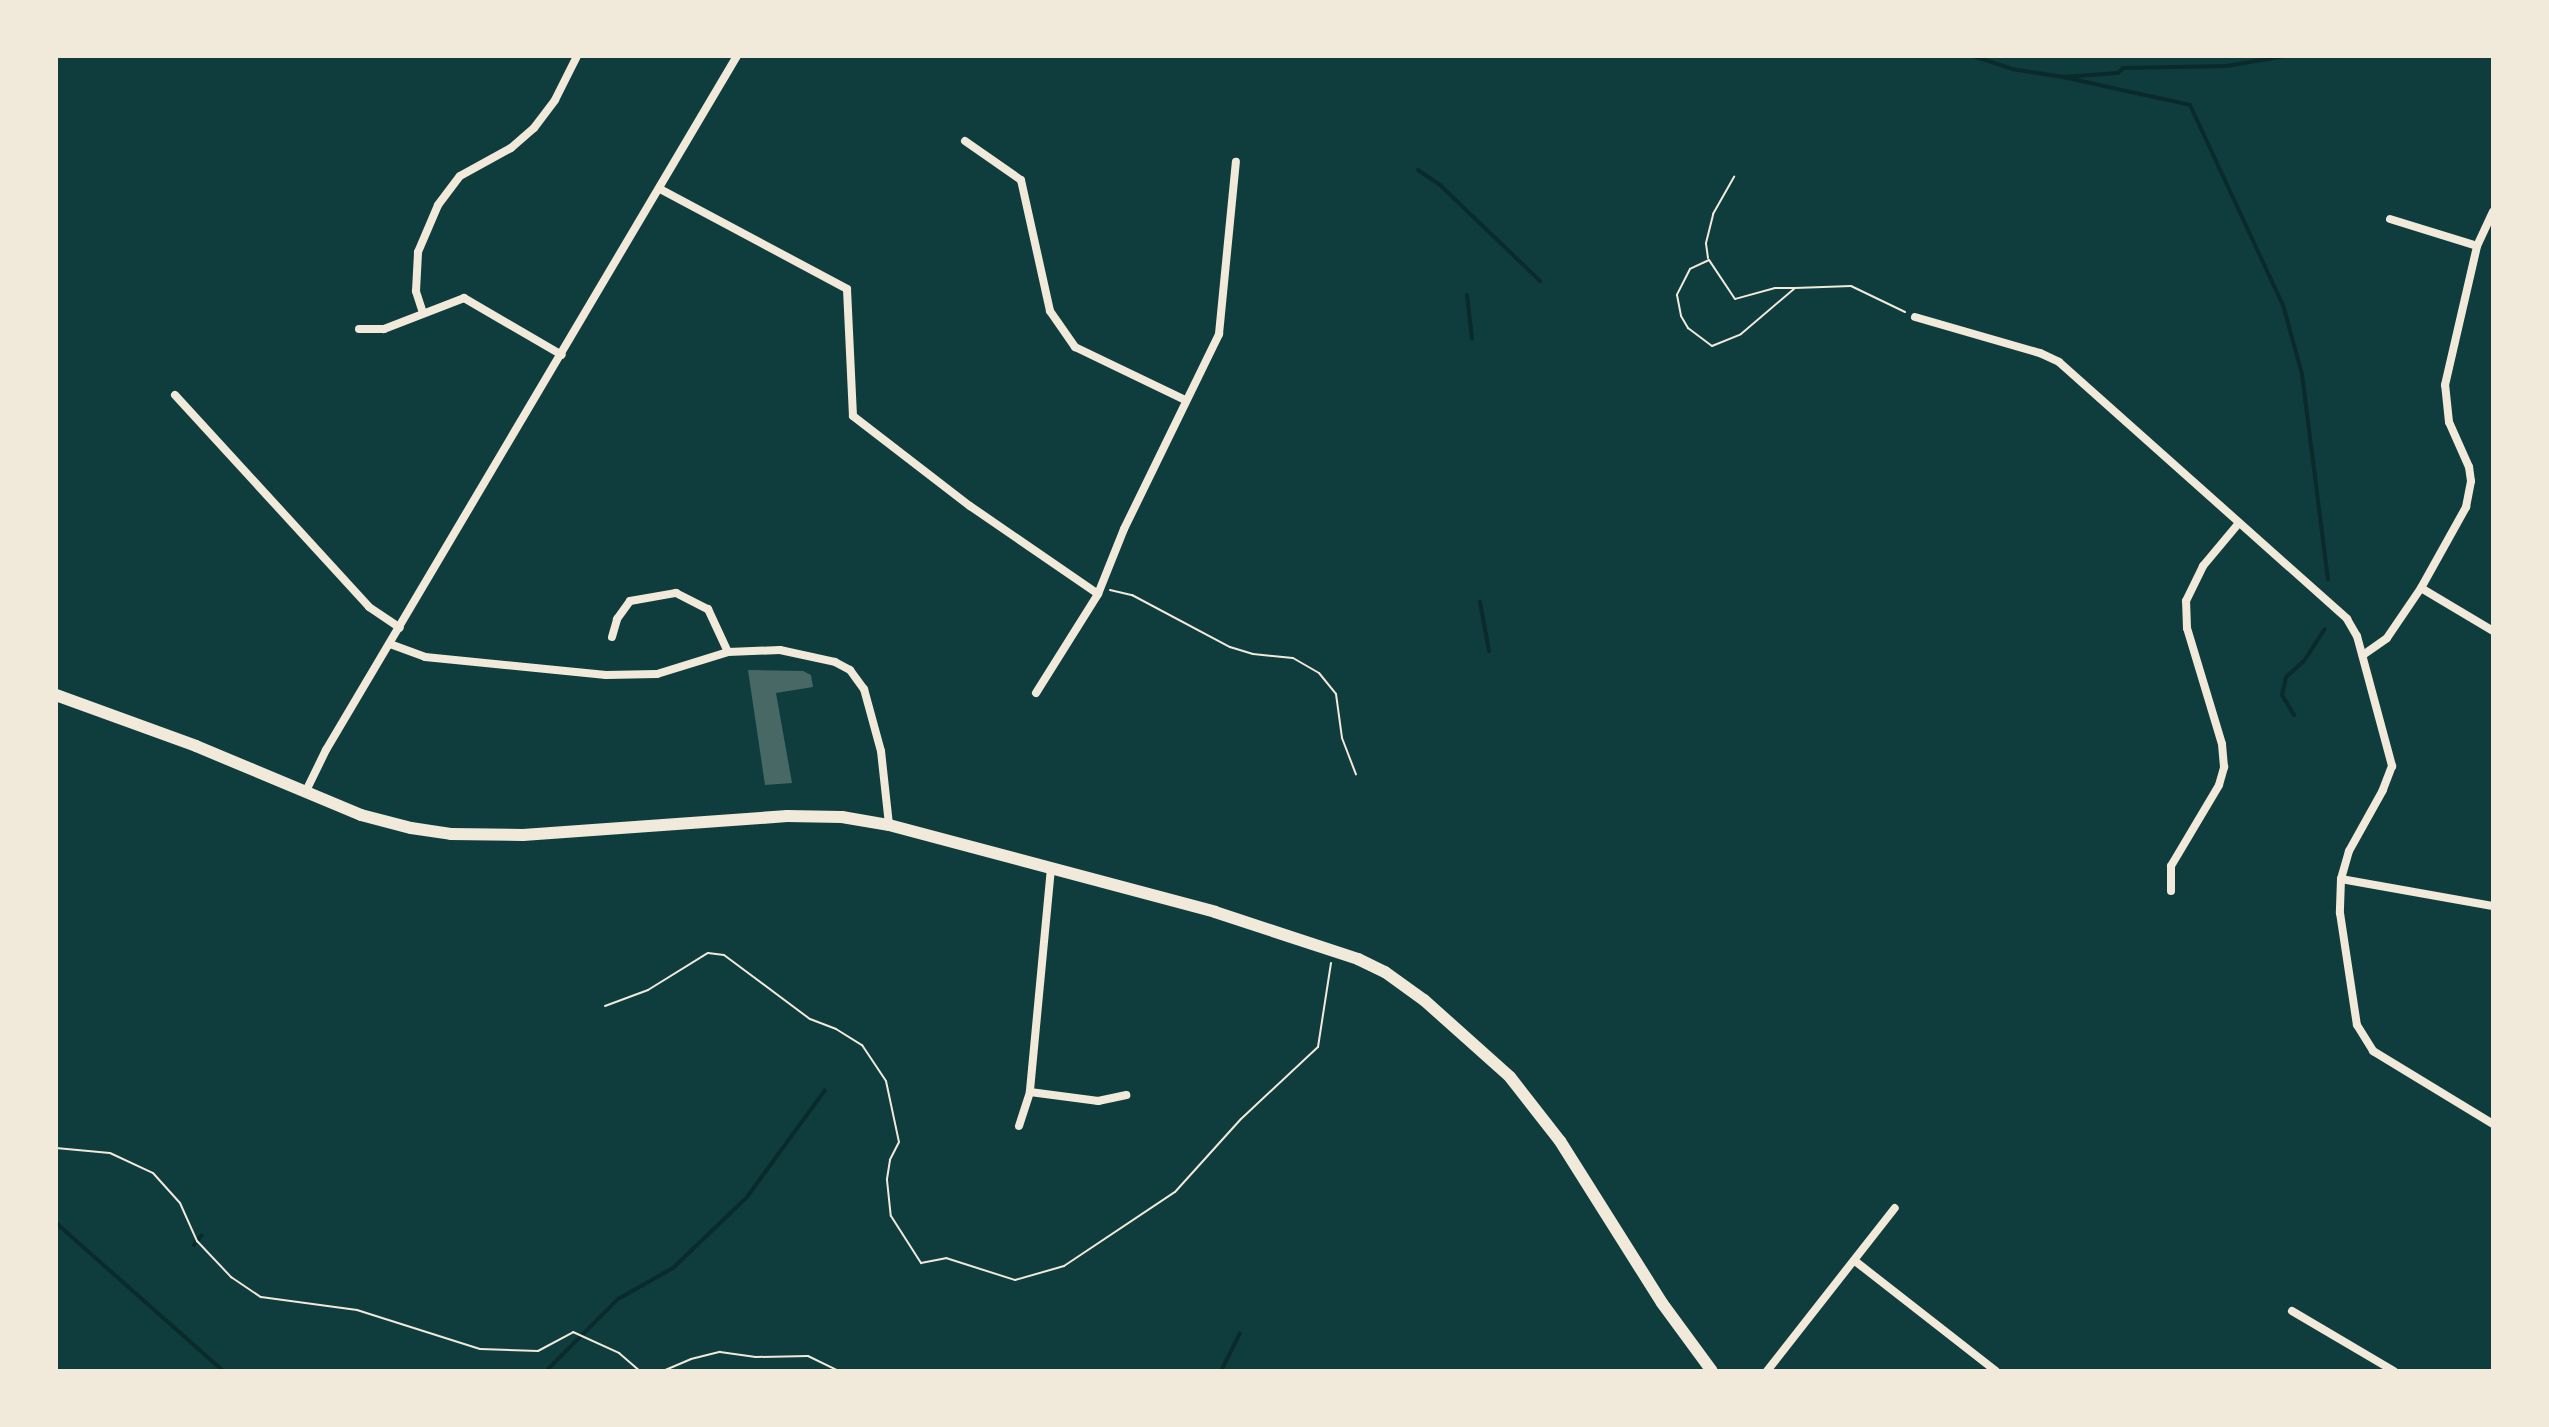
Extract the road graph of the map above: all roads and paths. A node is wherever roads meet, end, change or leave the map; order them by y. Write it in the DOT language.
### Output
graph roads {
  1 [pos="577,56"];
  2 [pos="737,56"];
  3 [pos="965,141"];
  4 [pos="1236,162"];
  5 [pos="1734,177"];
  6 [pos="660,189"];
  7 [pos="2493,211"];
  8 [pos="2390,219"];
  9 [pos="2477,246"];
  10 [pos="1709,260"];
  11 [pos="1795,288"];
  12 [pos="423,313"];
  13 [pos="1915,317"];
  14 [pos="359,329"];
  15 [pos="562,355"];
  16 [pos="175,395"];
  17 [pos="1185,400"];
  18 [pos="2239,523"];
  19 [pos="2421,588"];
  20 [pos="1098,594"];
  21 [pos="400,628"];
  22 [pos="2493,631"];
  23 [pos="612,637"];
  24 [pos="390,644"];
  25 [pos="728,652"];
  26 [pos="2363,655"];
  27 [pos="1036,693"];
  28 [pos="56,695"];
  29 [pos="1356,774"];
  30 [pos="305,793"];
  31 [pos="889,825"];
  32 [pos="1051,868"];
  33 [pos="2341,879"];
  34 [pos="2171,891"];
  35 [pos="2493,906"];
  36 [pos="1332,949"];
  37 [pos="605,1006"];
  38 [pos="1030,1092"];
  39 [pos="1126,1095"];
  40 [pos="2493,1124"];
  41 [pos="1019,1126"];
  42 [pos="56,1148"];
  43 [pos="1895,1208"];
  44 [pos="1855,1261"];
  45 [pos="2292,1311"];
  46 [pos="640,1371"];
  47 [pos="663,1371"];
  48 [pos="839,1371"];
  49 [pos="1712,1371"];
  50 [pos="1767,1371"];
  51 [pos="1996,1371"];
  52 [pos="2394,1371"];
  1 -- 12 [label="street"];
  2 -- 6 [label="street"];
  3 -- 17 [label="street"];
  4 -- 17 [label="street"];
  5 -- 10 [label="path"];
  6 -- 15 [label="street"];
  6 -- 20 [label="street"];
  7 -- 9 [label="street"];
  8 -- 9 [label="street"];
  9 -- 19 [label="street"];
  10 -- 11 [label="path"];
  10 -- 11 [label="path"];
  11 -- 13 [label="path"];
  12 -- 14 [label="street"];
  12 -- 15 [label="street"];
  13 -- 18 [label="street"];
  15 -- 21 [label="street"];
  16 -- 21 [label="street"];
  17 -- 20 [label="street"];
  18 -- 26 [label="street"];
  18 -- 34 [label="street"];
  19 -- 22 [label="street"];
  19 -- 26 [label="street"];
  20 -- 27 [label="street"];
  20 -- 29 [label="path"];
  21 -- 24 [label="street"];
  23 -- 25 [label="street"];
  24 -- 25 [label="street"];
  24 -- 30 [label="street"];
  25 -- 31 [label="street"];
  26 -- 33 [label="street"];
  28 -- 30 [label="main road"];
  30 -- 31 [label="main road"];
  31 -- 32 [label="main road"];
  32 -- 36 [label="main road"];
  32 -- 38 [label="street"];
  33 -- 35 [label="street"];
  33 -- 40 [label="street"];
  36 -- 37 [label="path"];
  36 -- 49 [label="main road"];
  38 -- 39 [label="street"];
  38 -- 41 [label="street"];
  42 -- 46 [label="path"];
  43 -- 44 [label="street"];
  44 -- 50 [label="street"];
  44 -- 51 [label="street"];
  45 -- 52 [label="street"];
  47 -- 48 [label="path"];
}
